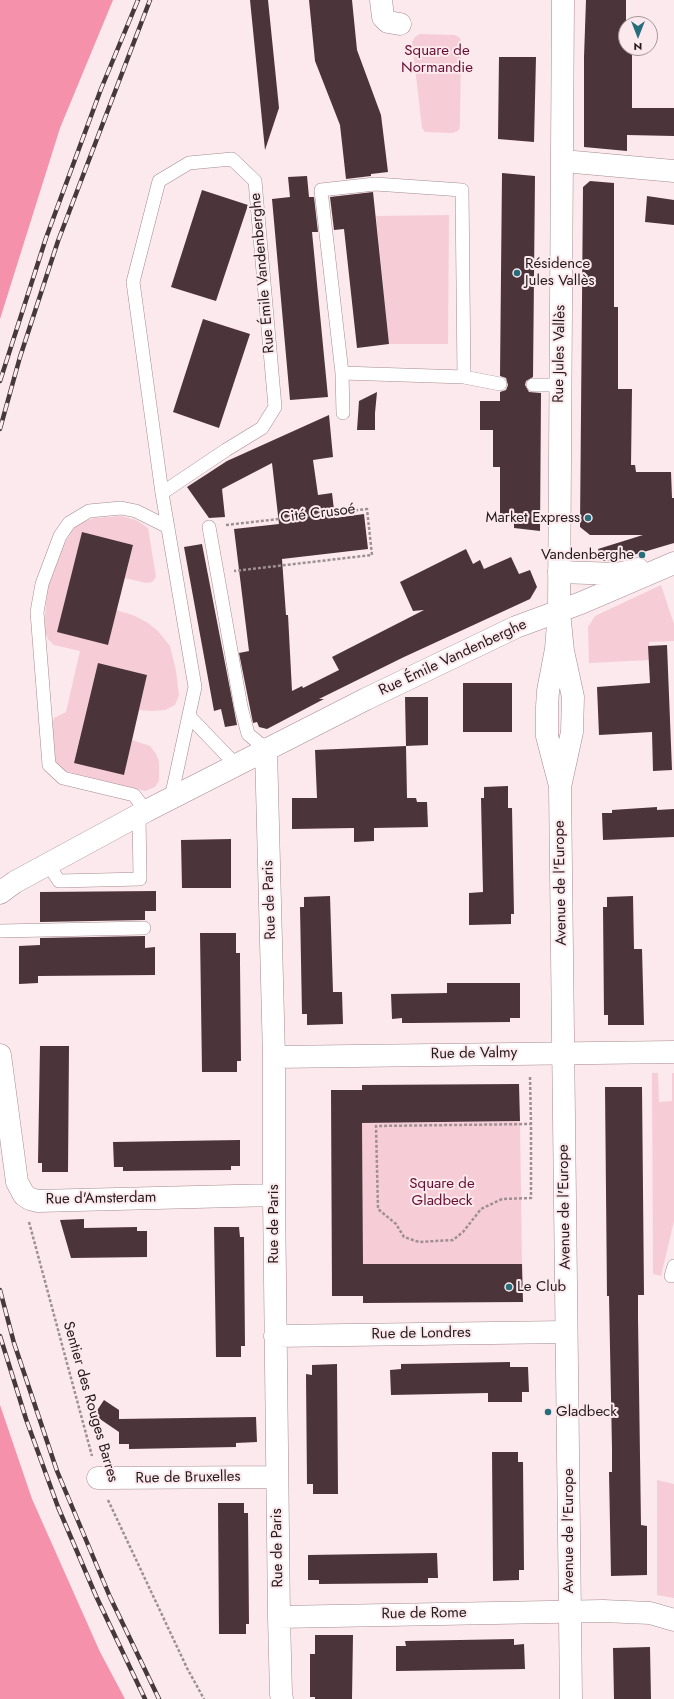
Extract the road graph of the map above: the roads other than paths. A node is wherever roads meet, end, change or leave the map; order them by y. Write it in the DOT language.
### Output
graph roads {
  1 [pos="381,0"];
  2 [pos="563,0"];
  3 [pos="400,24"];
  4 [pos="563,161"];
  5 [pos="674,171"];
  6 [pos="342,373"];
  7 [pos="464,377"];
  8 [pos="500,384"];
  9 [pos="533,385"];
  10 [pos="560,385"];
  11 [pos="343,413"];
  12 [pos="162,493"];
  13 [pos="168,527"];
  14 [pos="210,527"];
  15 [pos="674,562"];
  16 [pos="559,572"];
  17 [pos="559,612"];
  18 [pos="189,716"];
  19 [pos="266,749"];
  20 [pos="236,765"];
  21 [pos="171,798"];
  22 [pos="142,813"];
  23 [pos="48,864"];
  24 [pos="0,893"];
  25 [pos="144,928"];
  26 [pos="0,931"];
  27 [pos="674,1052"];
  28 [pos="563,1053"];
  29 [pos="0,1055"];
  30 [pos="274,1057"];
  31 [pos="274,1195"];
  32 [pos="566,1332"];
  33 [pos="275,1336"];
  34 [pos="277,1477"];
  35 [pos="98,1478"];
  36 [pos="569,1612"];
  37 [pos="279,1617"];
  38 [pos="674,1620"];
  39 [pos="282,1699"];
  40 [pos="571,1699"];
  1 -- 3 [label="street"];
  2 -- 4 [label="street, Rue Jules Vallès"];
  4 -- 5 [label="street"];
  4 -- 10 [label="street, Rue Jules Vallès"];
  6 -- 7 [label="lane"];
  6 -- 7 [label="lane"];
  6 -- 11 [label="lane"];
  7 -- 8 [label="lane"];
  9 -- 10 [label="lane"];
  10 -- 16 [label="street, Rue Jules Vallès"];
  12 -- 12 [label="lane, Rue Émile Vandenberghe"];
  12 -- 13 [label="lane, Rue Émile Vandenberghe"];
  13 -- 18 [label="lane, Rue Émile Vandenberghe"];
  13 -- 22 [label="lane"];
  14 -- 19 [label="lane"];
  15 -- 16 [label="street, Rue Émile Vandenberghe"];
  15 -- 17 [label="street, Rue Émile Vandenberghe"];
  16 -- 17 [label="street, Rue Jules Vallès"];
  17 -- 19 [label="street, Rue Émile Vandenberghe"];
  17 -- 28 [label="street, Avenue de l'Europe"];
  18 -- 20 [label="lane"];
  18 -- 21 [label="lane, Rue Émile Vandenberghe"];
  19 -- 20 [label="street, Rue Émile Vandenberghe"];
  19 -- 30 [label="street, Rue de Paris"];
  20 -- 21 [label="street, Rue Émile Vandenberghe"];
  21 -- 22 [label="street, Rue Émile Vandenberghe"];
  22 -- 23 [label="street, Rue Émile Vandenberghe"];
  22 -- 23 [label="lane"];
  23 -- 24 [label="street, Rue Émile Vandenberghe"];
  25 -- 26 [label="lane"];
  27 -- 28 [label="street, Rue de Valmy"];
  28 -- 30 [label="street, Rue de Valmy"];
  28 -- 32 [label="street, Avenue de l'Europe"];
  29 -- 31 [label="street, Rue d'Amsterdam"];
  30 -- 31 [label="street, Rue de Paris"];
  31 -- 33 [label="street, Rue de Paris"];
  32 -- 33 [label="street, Rue de Londres"];
  32 -- 36 [label="street, Avenue de l'Europe"];
  33 -- 34 [label="street, Rue de Paris"];
  34 -- 35 [label="street, Rue de Bruxelles"];
  34 -- 37 [label="street, Rue de Paris"];
  36 -- 37 [label="street, Rue de Rome"];
  36 -- 38 [label="street, Rue de Rome"];
  36 -- 40 [label="street, Avenue de l'Europe"];
  37 -- 39 [label="street, Rue de Paris"];
}
